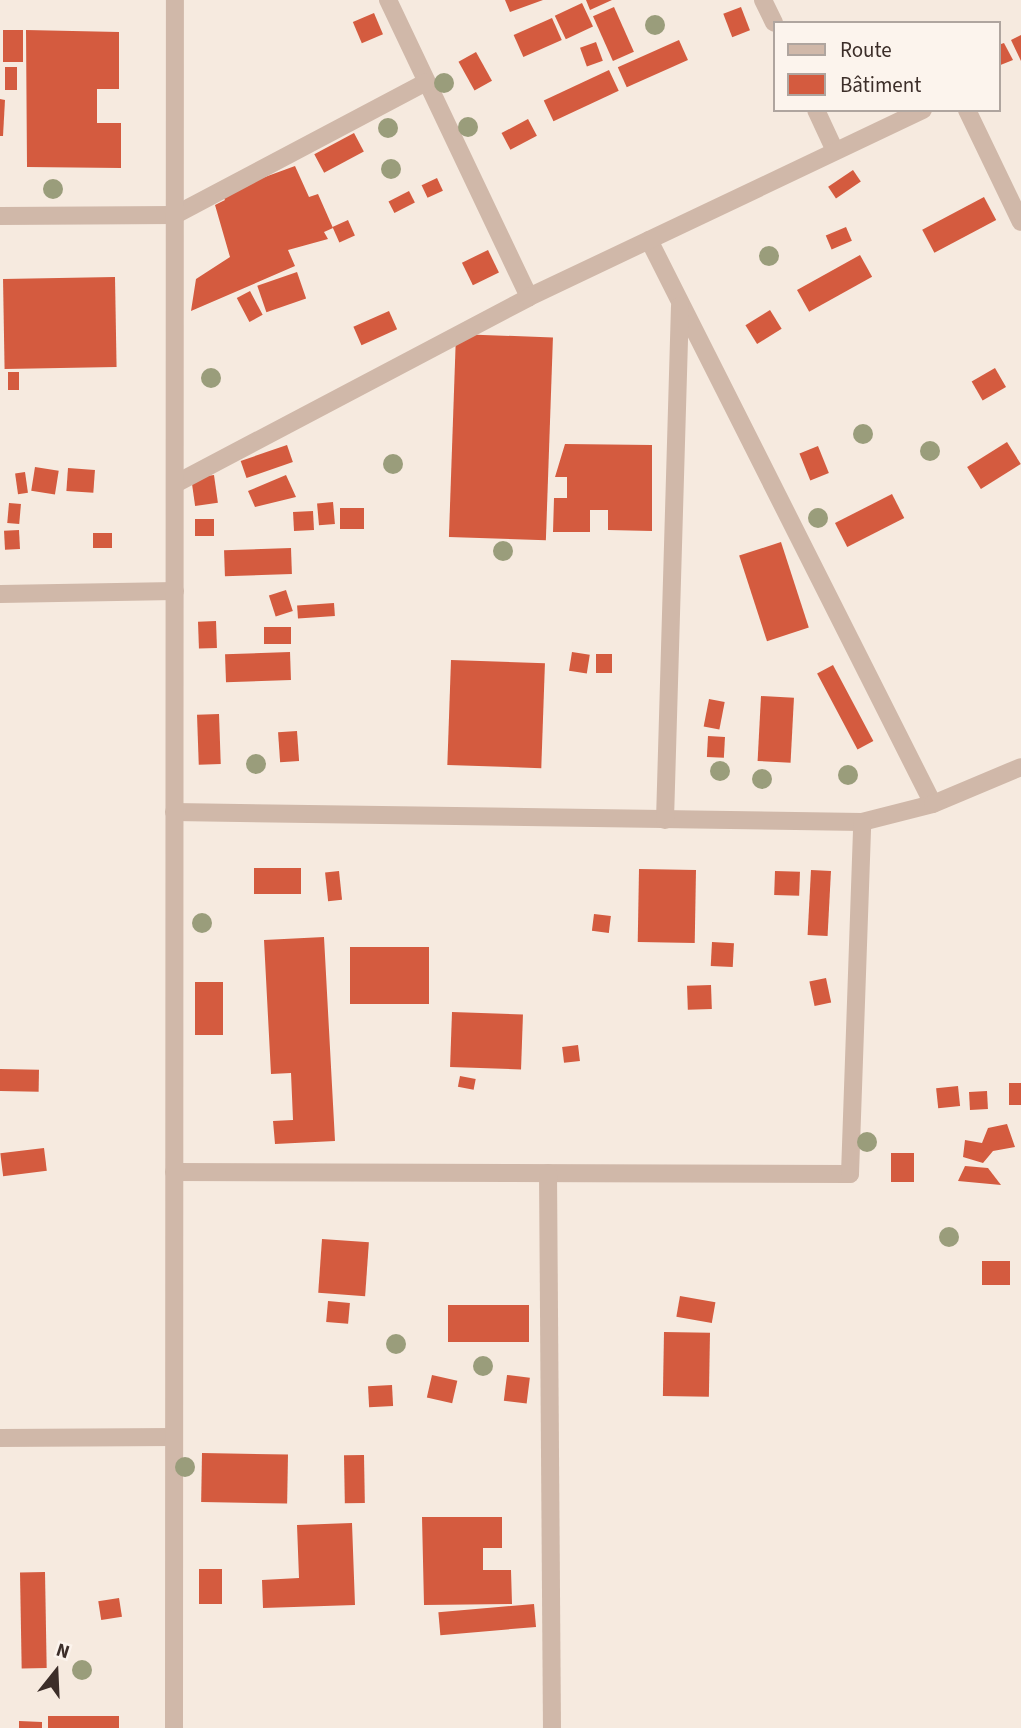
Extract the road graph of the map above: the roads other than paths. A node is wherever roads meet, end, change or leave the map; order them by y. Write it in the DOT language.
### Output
graph roads {
  1 [pos="175,0"];
  2 [pos="388,0"];
  3 [pos="764,0"];
  4 [pos="773,21"];
  5 [pos="426,82"];
  6 [pos="817,112"];
  7 [pos="919,112"];
  8 [pos="968,112"];
  9 [pos="835,151"];
  10 [pos="174,215"];
  11 [pos="0,216"];
  12 [pos="1021,222"];
  13 [pos="649,240"];
  14 [pos="529,297"];
  15 [pos="680,301"];
  16 [pos="174,484"];
  17 [pos="175,592"];
  18 [pos="0,594"];
  19 [pos="1021,767"];
  20 [pos="933,804"];
  21 [pos="174,812"];
  22 [pos="665,820"];
  23 [pos="862,822"];
  24 [pos="174,1172"];
  25 [pos="548,1173"];
  26 [pos="174,1437"];
  27 [pos="0,1438"];
  28 [pos="174,1728"];
  29 [pos="552,1728"];
  1 -- 10 [label="street"];
  2 -- 5 [label="street"];
  3 -- 4 [label="street"];
  5 -- 10 [label="street"];
  5 -- 14 [label="street"];
  6 -- 9 [label="street"];
  7 -- 9 [label="street"];
  8 -- 12 [label="street"];
  9 -- 13 [label="street"];
  10 -- 11 [label="street"];
  10 -- 16 [label="street"];
  13 -- 14 [label="street"];
  13 -- 15 [label="street"];
  14 -- 16 [label="street"];
  15 -- 20 [label="street"];
  15 -- 22 [label="street"];
  16 -- 17 [label="street"];
  17 -- 18 [label="street"];
  17 -- 21 [label="street"];
  19 -- 20 [label="street"];
  20 -- 23 [label="street"];
  21 -- 22 [label="street"];
  21 -- 24 [label="street"];
  22 -- 23 [label="street"];
  23 -- 25 [label="street"];
  24 -- 25 [label="street"];
  24 -- 26 [label="street"];
  25 -- 29 [label="street"];
  26 -- 27 [label="street"];
  26 -- 28 [label="street"];
}
